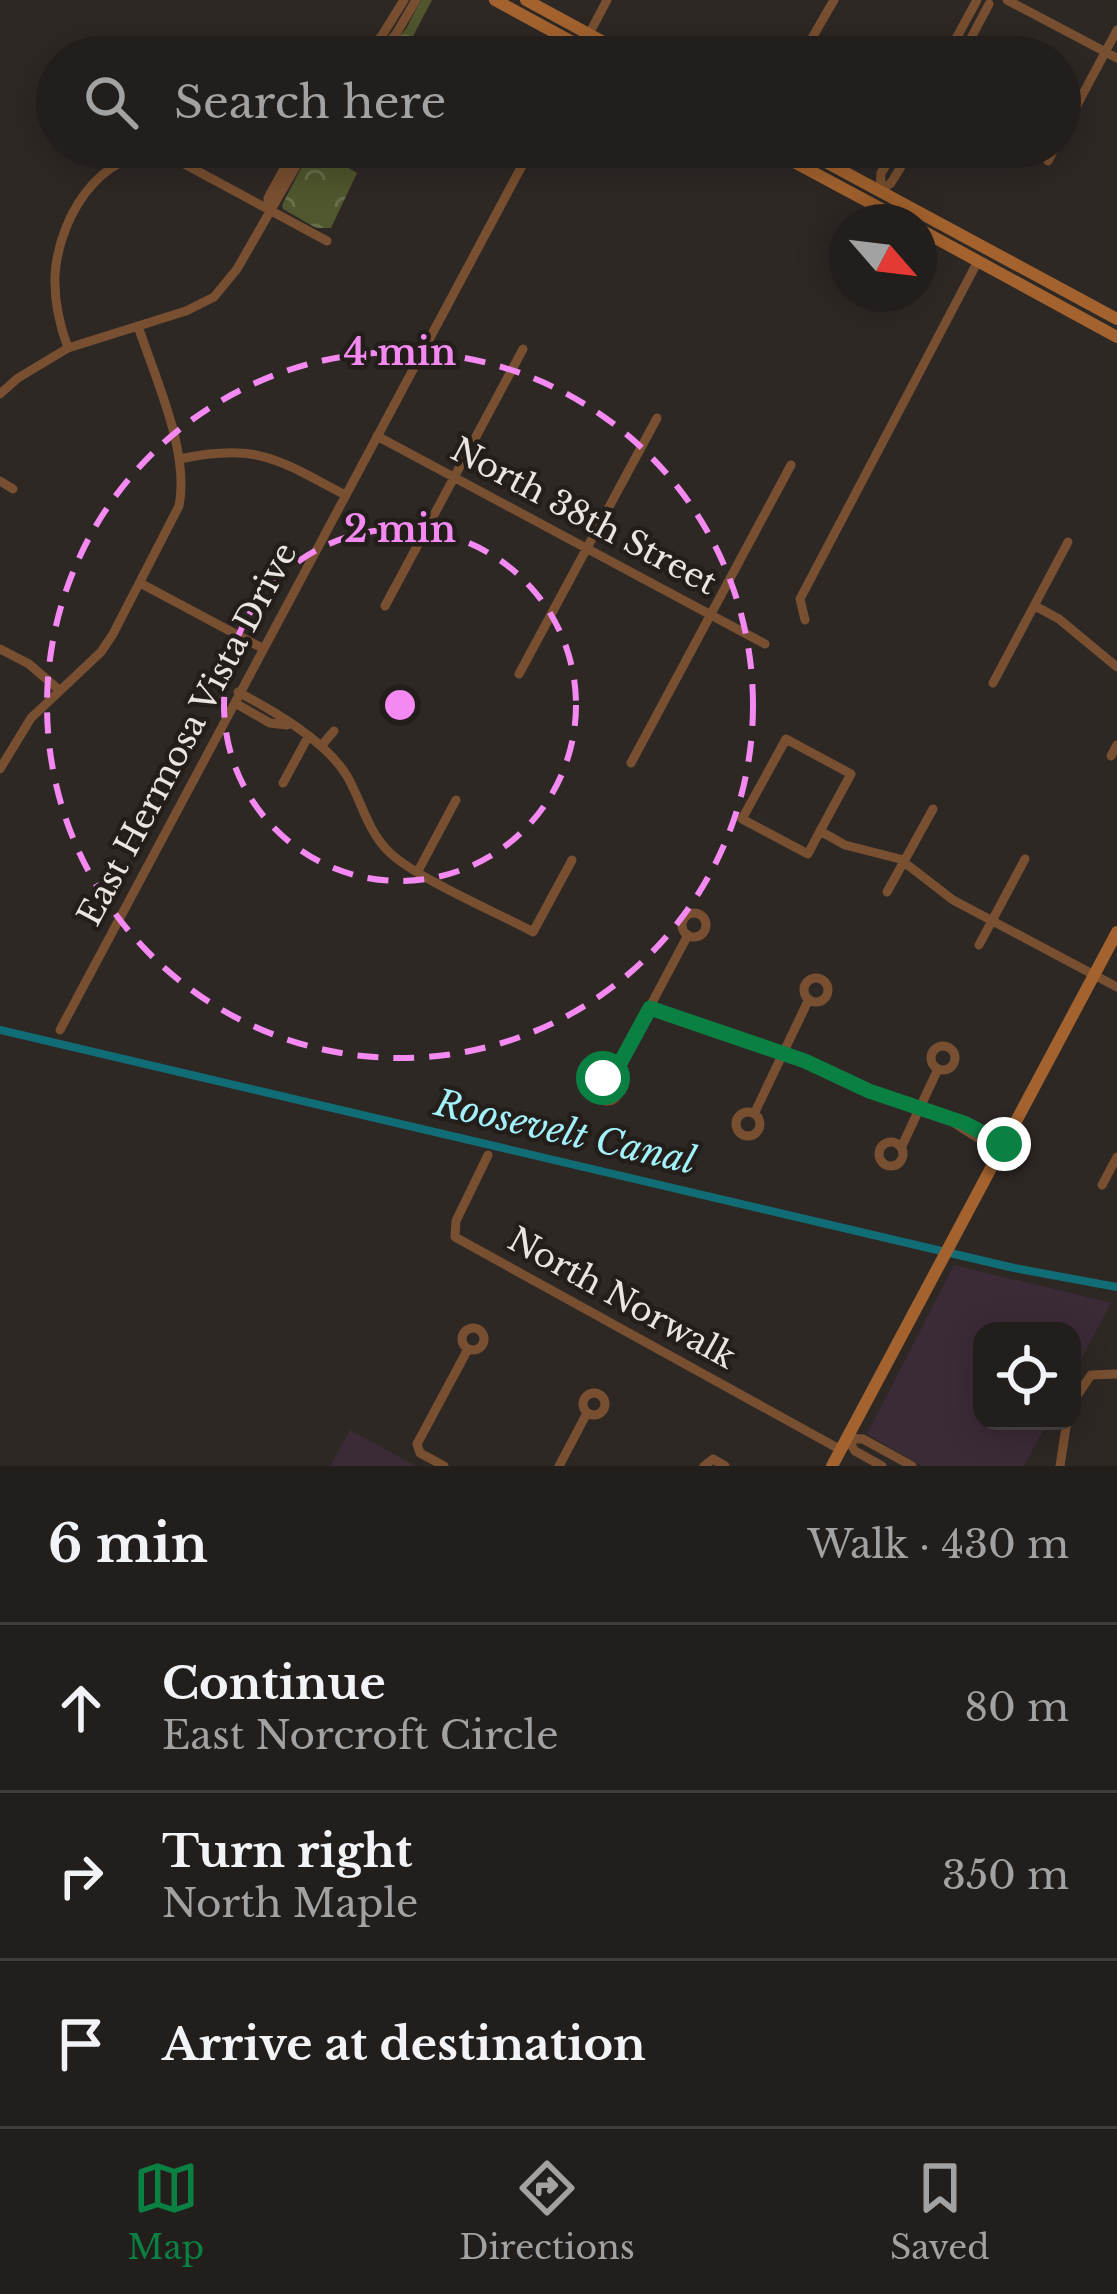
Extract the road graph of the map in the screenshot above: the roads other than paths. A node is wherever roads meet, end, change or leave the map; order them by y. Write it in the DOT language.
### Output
graph roads {
  1 [pos="404,0"];
  2 [pos="416,0"];
  3 [pos="495,0"];
  4 [pos="526,0"];
  5 [pos="607,0"];
  6 [pos="834,0"];
  7 [pos="990,1"];
  8 [pos="1117,30"];
  9 [pos="382,36"];
  10 [pos="393,36"];
  11 [pos="564,36"];
  12 [pos="571,36"];
  13 [pos="588,36"];
  14 [pos="813,36"];
  15 [pos="962,36"];
  16 [pos="972,36"];
  17 [pos="1069,36"];
  18 [pos="1081,41"];
  19 [pos="1105,52"];
  20 [pos="1117,58"];
  21 [pos="1081,97"];
  22 [pos="108,168"];
  23 [pos="189,168"];
  24 [pos="284,168"];
  25 [pos="296,168"];
  26 [pos="521,168"];
  27 [pos="823,168"];
  28 [pos="884,168"];
  29 [pos="900,168"];
  30 [pos="877,198"];
  31 [pos="888,204"];
  32 [pos="268,210"];
  33 [pos="937,230"];
  34 [pos="937,236"];
  35 [pos="327,242"];
  36 [pos="982,254"];
  37 [pos="1003,266"];
  38 [pos="1117,319"];
  39 [pos="138,326"];
  40 [pos="1117,337"];
  41 [pos="68,348"];
  42 [pos="523,349"];
  43 [pos="0,394"];
  44 [pos="657,418"];
  45 [pos="376,436"];
  46 [pos="180,459"];
  47 [pos="791,465"];
  48 [pos="454,477"];
  49 [pos="0,481"];
  50 [pos="13,489"];
  51 [pos="345,495"];
  52 [pos="1068,542"];
  53 [pos="586,548"];
  54 [pos="140,583"];
  55 [pos="385,606"];
  56 [pos="1035,606"];
  57 [pos="711,615"];
  58 [pos="806,620"];
  59 [pos="765,644"];
  60 [pos="262,648"];
  61 [pos="0,649"];
  62 [pos="1117,668"];
  63 [pos="519,674"];
  64 [pos="993,683"];
  65 [pos="59,690"];
  66 [pos="237,697"];
  67 [pos="334,731"];
  68 [pos="308,736"];
  69 [pos="322,745"];
  70 [pos="1117,745"];
  71 [pos="1111,757"];
  72 [pos="631,763"];
  73 [pos="0,769"];
  74 [pos="283,783"];
  75 [pos="456,800"];
  76 [pos="933,809"];
  77 [pos="820,831"];
  78 [pos="1025,859"];
  79 [pos="572,860"];
  80 [pos="904,862"];
  81 [pos="418,871"];
  82 [pos="887,892"];
  83 [pos="992,920"];
  84 [pos="1117,932"];
  85 [pos="688,935"];
  86 [pos="979,945"];
  87 [pos="1094,974"];
  88 [pos="1117,987"];
  89 [pos="809,999"];
  90 [pos="650,1008"];
  91 [pos="60,1030"];
  92 [pos="784,1054"];
  93 [pos="938,1069"];
  94 [pos="612,1078"];
  95 [pos="920,1109"];
  96 [pos="754,1114"];
  97 [pos="901,1148"];
  98 [pos="1002,1148"];
  99 [pos="488,1155"];
  100 [pos="1117,1157"];
  101 [pos="1102,1185"];
  102 [pos="468,1348"];
  103 [pos="1117,1374"];
  104 [pos="1081,1390"];
  105 [pos="587,1413"];
  106 [pos="1066,1430"];
  107 [pos="844,1444"];
  108 [pos="444,1466"];
  109 [pos="559,1466"];
  110 [pos="704,1466"];
  111 [pos="725,1466"];
  112 [pos="832,1466"];
  113 [pos="882,1466"];
  114 [pos="912,1466"];
  115 [pos="1060,1466"];
  1 -- 9 [label="street"];
  2 -- 10 [label="street"];
  3 -- 11 [label="main road"];
  4 -- 12 [label="main road"];
  5 -- 13 [label="street"];
  6 -- 14 [label="street"];
  7 -- 15 [label="street"];
  7 -- 16 [label="street"];
  7 -- 17 [label="street"];
  8 -- 19 [label="street"];
  18 -- 19 [label="street"];
  19 -- 20 [label="street"];
  19 -- 21 [label="street"];
  22 -- 41 [label="street"];
  23 -- 32 [label="street"];
  24 -- 32 [label="street"];
  25 -- 32 [label="street"];
  26 -- 45 [label="street, East Hermosa Vista Drive"];
  27 -- 30 [label="main road"];
  28 -- 30 [label="street"];
  29 -- 30 [label="street"];
  30 -- 31 [label="main road"];
  32 -- 35 [label="street"];
  32 -- 39 [label="street"];
  33 -- 36 [label="main road"];
  34 -- 36 [label="main road"];
  36 -- 37 [label="main road"];
  36 -- 58 [label="street"];
  37 -- 38 [label="main road"];
  37 -- 40 [label="main road"];
  39 -- 41 [label="street"];
  39 -- 46 [label="street"];
  41 -- 43 [label="street"];
  42 -- 48 [label="street"];
  44 -- 53 [label="street"];
  45 -- 48 [label="street, North 38th Street"];
  45 -- 51 [label="street, East Hermosa Vista Drive"];
  46 -- 51 [label="street"];
  46 -- 54 [label="street"];
  47 -- 57 [label="street"];
  48 -- 53 [label="street, North 38th Street"];
  48 -- 55 [label="street"];
  49 -- 50 [label="street"];
  51 -- 60 [label="street, East Hermosa Vista Drive"];
  52 -- 56 [label="street"];
  53 -- 57 [label="street, North 38th Street"];
  53 -- 63 [label="street"];
  54 -- 60 [label="street"];
  54 -- 65 [label="street"];
  56 -- 62 [label="street"];
  56 -- 64 [label="street"];
  57 -- 59 [label="street, North 38th Street"];
  57 -- 72 [label="street"];
  60 -- 66 [label="street, East Hermosa Vista Drive"];
  61 -- 65 [label="street"];
  65 -- 73 [label="street"];
  66 -- 68 [label="street"];
  66 -- 91 [label="street, East Hermosa Vista Drive"];
  67 -- 69 [label="street"];
  68 -- 69 [label="street"];
  68 -- 74 [label="street"];
  69 -- 81 [label="street"];
  70 -- 71 [label="street"];
  75 -- 81 [label="street"];
  76 -- 80 [label="street"];
  77 -- 77 [label="street"];
  77 -- 80 [label="street"];
  78 -- 83 [label="street"];
  79 -- 81 [label="street"];
  80 -- 82 [label="street"];
  80 -- 83 [label="street"];
  83 -- 86 [label="street"];
  83 -- 87 [label="street"];
  84 -- 87 [label="main road"];
  85 -- 90 [label="street"];
  87 -- 88 [label="street"];
  87 -- 98 [label="main road"];
  89 -- 92 [label="street"];
  90 -- 92 [label="street"];
  90 -- 94 [label="street"];
  92 -- 95 [label="street"];
  92 -- 96 [label="street"];
  93 -- 95 [label="street"];
  95 -- 97 [label="street"];
  95 -- 98 [label="street"];
  98 -- 107 [label="main road"];
  99 -- 107 [label="street, North Norwalk"];
  100 -- 101 [label="street"];
  102 -- 108 [label="street"];
  103 -- 104 [label="street"];
  105 -- 109 [label="street"];
  106 -- 115 [label="street"];
  107 -- 112 [label="main road"];
  107 -- 113 [label="street, North Norwalk"];
  107 -- 114 [label="street, North Norwalk"];
  110 -- 111 [label="street"];
}
